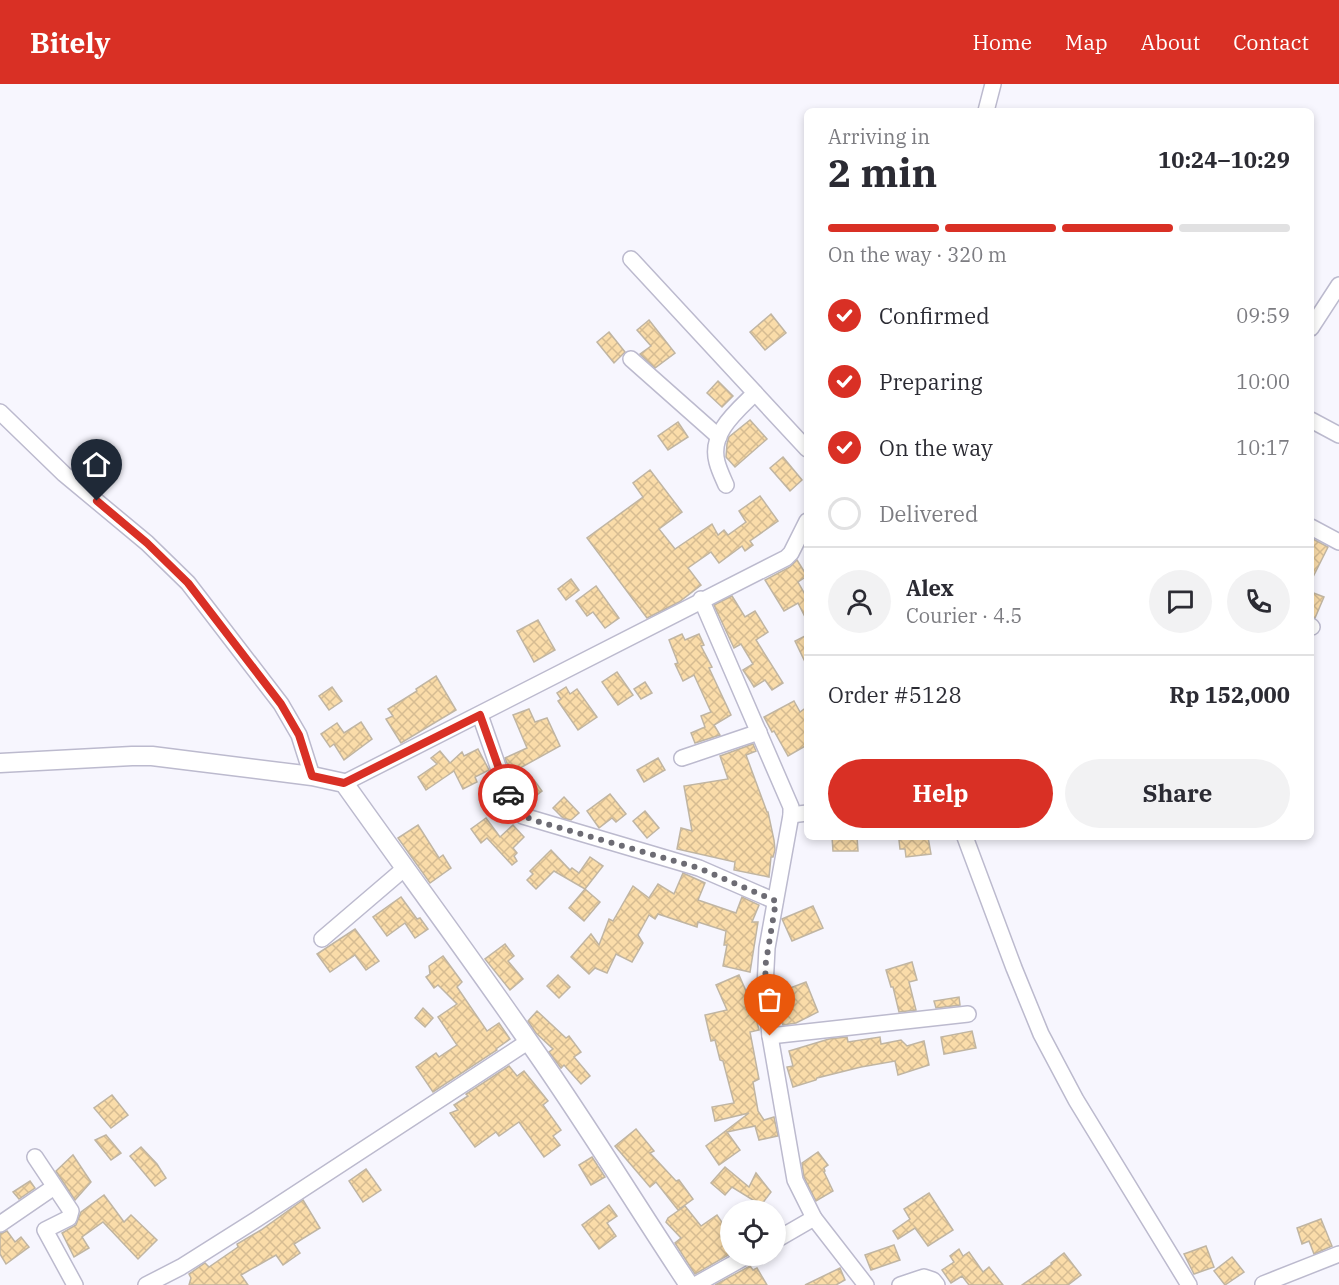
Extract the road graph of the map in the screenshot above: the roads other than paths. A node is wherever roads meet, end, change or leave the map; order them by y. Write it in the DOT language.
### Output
graph roads {
  1 [pos="993,84"];
  2 [pos="987,108"];
  3 [pos="631,259"];
  4 [pos="1339,285"];
  5 [pos="1314,323"];
  6 [pos="631,359"];
  7 [pos="755,393"];
  8 [pos="0,412"];
  9 [pos="1314,422"];
  10 [pos="1339,435"];
  11 [pos="719,437"];
  12 [pos="804,446"];
  13 [pos="726,485"];
  14 [pos="804,527"];
  15 [pos="1314,529"];
  16 [pos="1339,542"];
  17 [pos="701,599"];
  18 [pos="480,715"];
  19 [pos="759,732"];
  20 [pos="682,758"];
  21 [pos="0,763"];
  22 [pos="312,776"];
  23 [pos="344,783"];
  24 [pos="799,814"];
  25 [pos="966,840"];
  26 [pos="405,868"];
  27 [pos="776,901"];
  28 [pos="322,939"];
  29 [pos="968,1014"];
  30 [pos="770,1036"];
  31 [pos="529,1041"];
  32 [pos="35,1157"];
  33 [pos="54,1187"];
  34 [pos="814,1218"];
  35 [pos="0,1224"];
  36 [pos="786,1234"];
  37 [pos="1339,1254"];
  38 [pos="729,1266"];
  39 [pos="75,1285"];
  40 [pos="146,1285"];
  41 [pos="689,1285"];
  42 [pos="695,1285"];
  43 [pos="866,1285"];
  44 [pos="900,1285"];
  45 [pos="937,1285"];
  46 [pos="1189,1285"];
  47 [pos="1262,1285"];
  1 -- 2 [label="street"];
  3 -- 7 [label="street"];
  4 -- 5 [label="street"];
  6 -- 11 [label="street"];
  7 -- 11 [label="street"];
  7 -- 12 [label="street"];
  8 -- 22 [label="street"];
  9 -- 10 [label="street"];
  11 -- 13 [label="street"];
  14 -- 17 [label="street"];
  15 -- 16 [label="street"];
  17 -- 18 [label="street"];
  17 -- 19 [label="street"];
  18 -- 23 [label="street"];
  18 -- 27 [label="street"];
  19 -- 20 [label="street"];
  19 -- 24 [label="street"];
  21 -- 22 [label="street"];
  22 -- 23 [label="street"];
  23 -- 26 [label="street"];
  24 -- 27 [label="street"];
  25 -- 46 [label="street"];
  26 -- 28 [label="street"];
  26 -- 31 [label="street"];
  27 -- 30 [label="street"];
  29 -- 30 [label="street"];
  30 -- 34 [label="street"];
  31 -- 40 [label="street"];
  31 -- 41 [label="street"];
  32 -- 33 [label="street"];
  33 -- 35 [label="street"];
  33 -- 39 [label="street"];
  34 -- 36 [label="street"];
  34 -- 43 [label="street"];
  37 -- 47 [label="street"];
  38 -- 42 [label="street"];
  44 -- 45 [label="street"];
}
